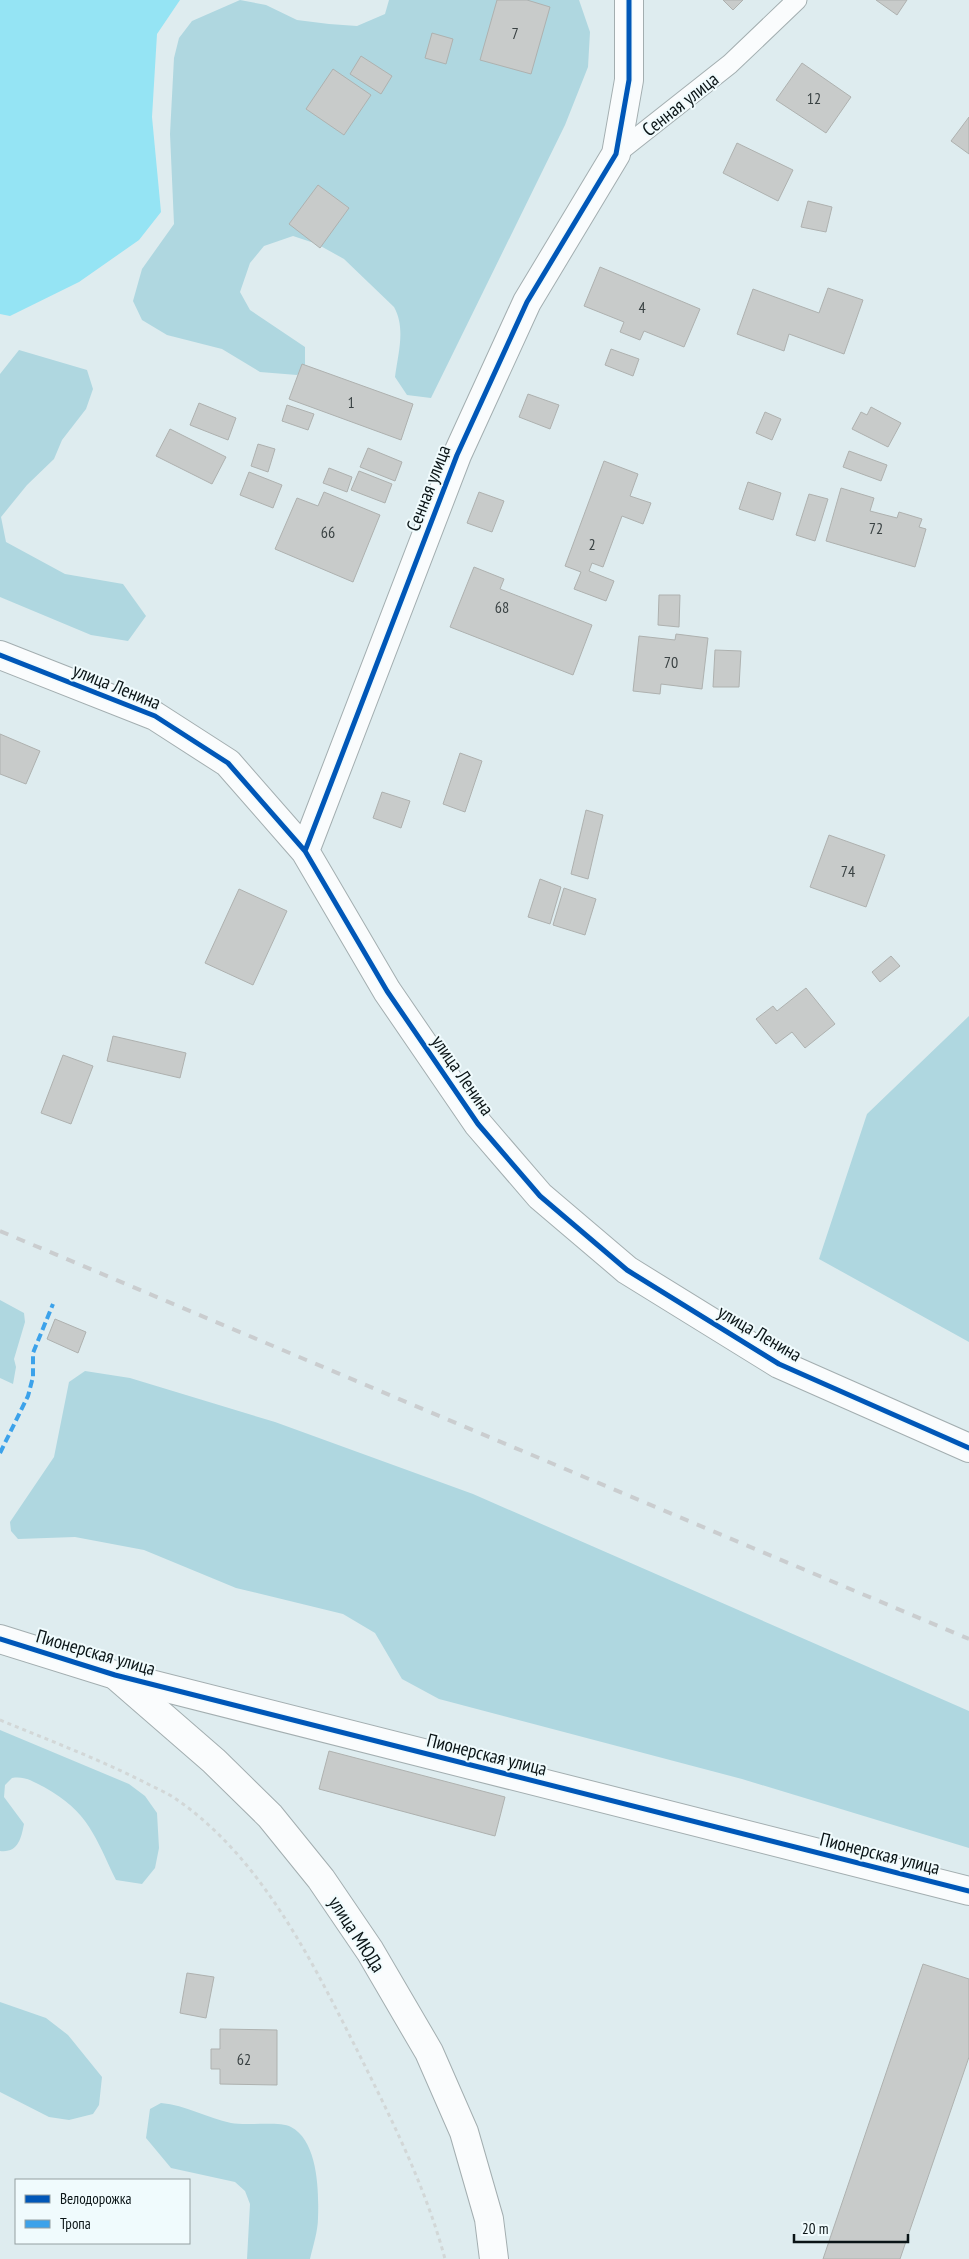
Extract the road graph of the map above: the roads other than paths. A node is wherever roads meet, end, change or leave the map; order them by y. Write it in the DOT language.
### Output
graph roads {
  1 [pos="629,0"];
  2 [pos="797,0"];
  3 [pos="616,154"];
  4 [pos="0,655"];
  5 [pos="305,851"];
  6 [pos="969,1448"];
  7 [pos="0,1639"];
  8 [pos="115,1675"];
  9 [pos="969,1891"];
  10 [pos="494,2259"];
  1 -- 3 [label="street"];
  2 -- 3 [label="lane, Сенная улица"];
  3 -- 5 [label="street, Сенная улица"];
  4 -- 5 [label="street, улица Ленина"];
  5 -- 6 [label="street, улица Ленина"];
  7 -- 8 [label="street, Пионерская улица"];
  8 -- 9 [label="street, Пионерская улица"];
  8 -- 10 [label="street, улица МЮДа"];
}
